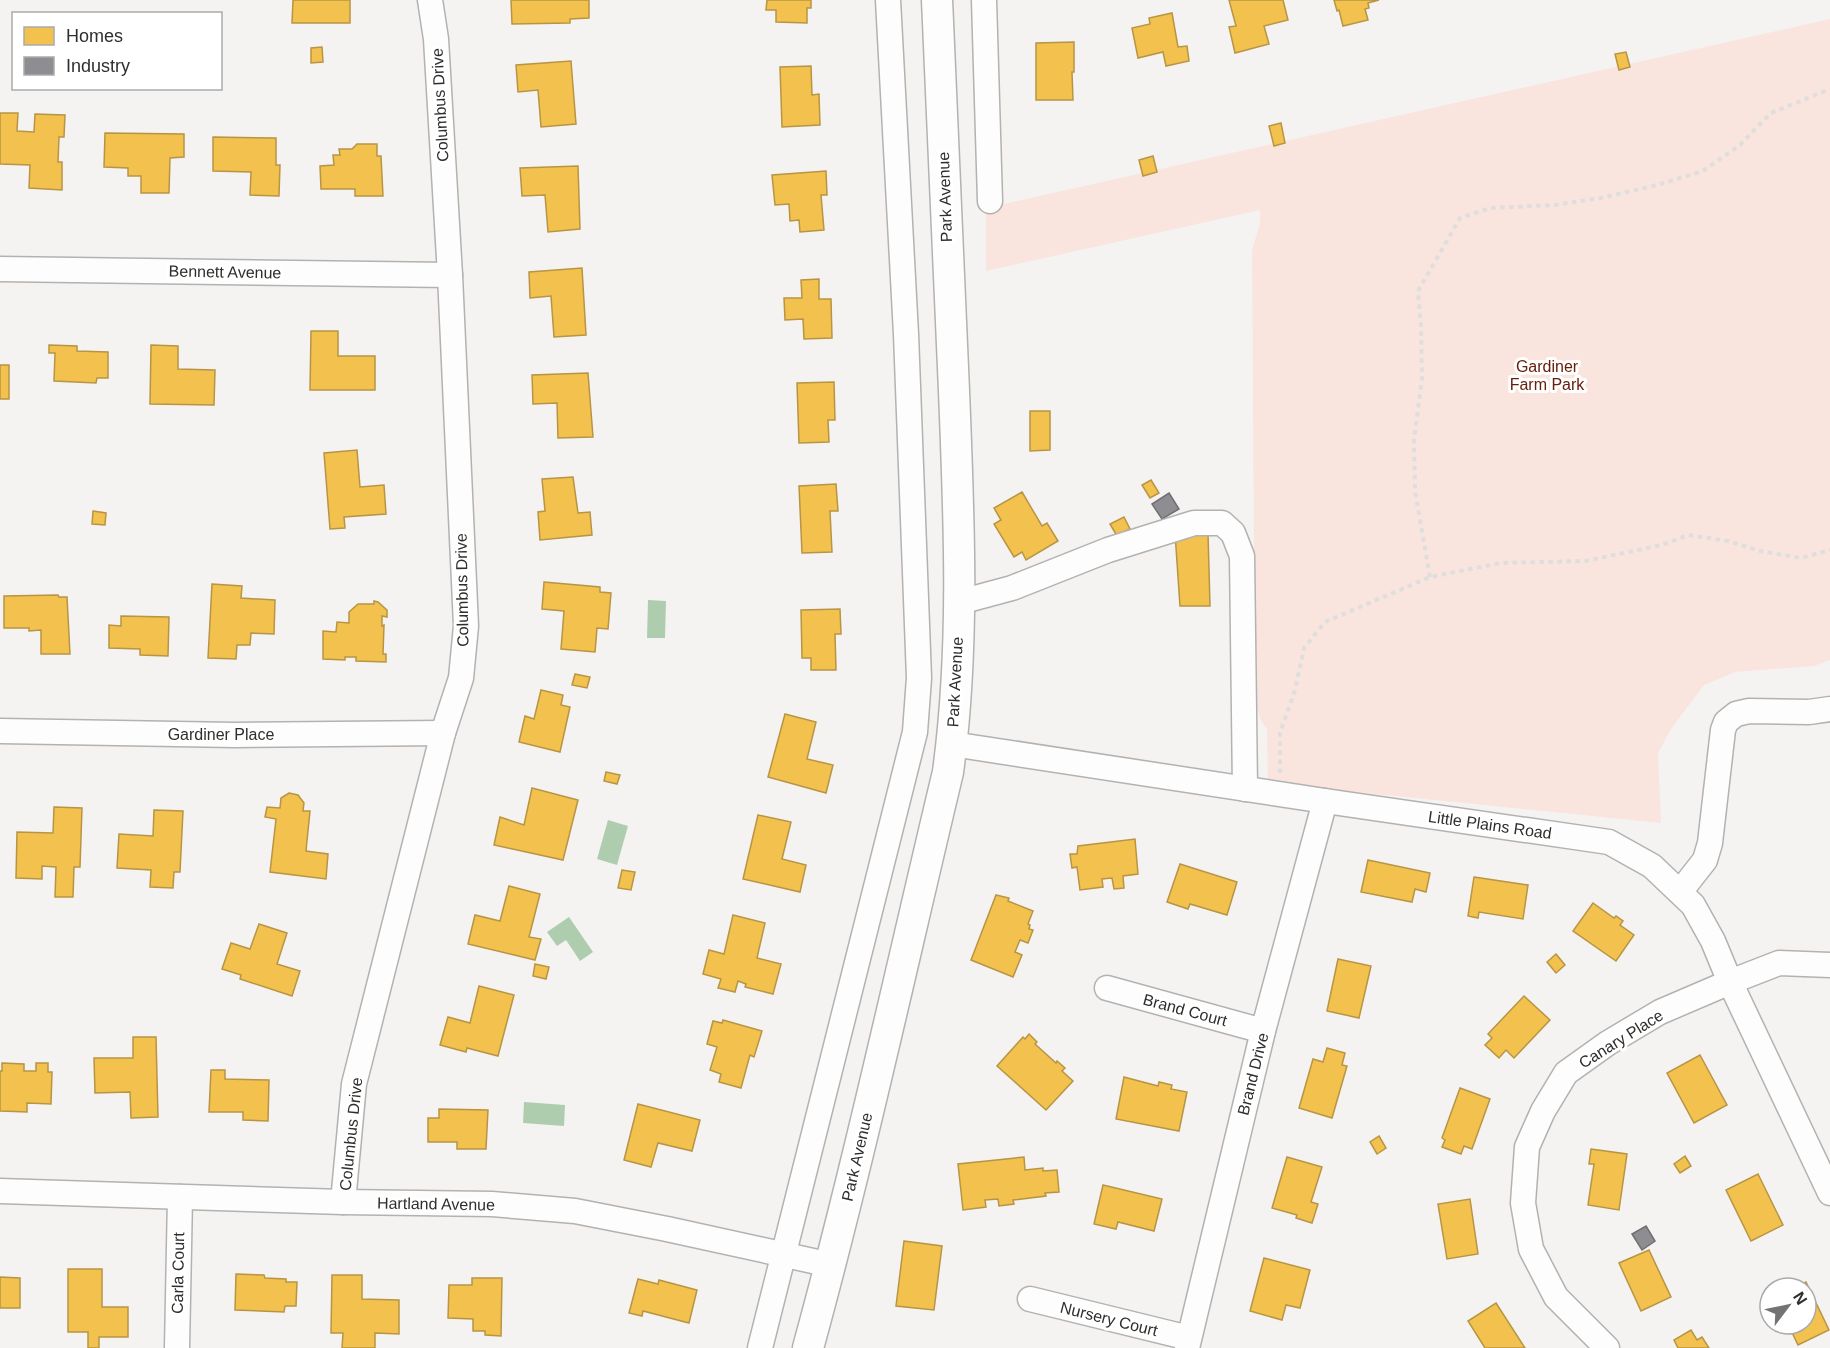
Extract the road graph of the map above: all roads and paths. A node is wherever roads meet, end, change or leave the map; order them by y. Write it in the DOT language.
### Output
graph roads {
  1 [pos="430,0"];
  2 [pos="888,0"];
  3 [pos="937,0"];
  4 [pos="984,0"];
  5 [pos="1830,89"];
  6 [pos="990,201"];
  7 [pos="0,269"];
  8 [pos="450,275"];
  9 [pos="1830,550"];
  10 [pos="1430,577"];
  11 [pos="960,602"];
  12 [pos="1830,709"];
  13 [pos="0,731"];
  14 [pos="443,733"];
  15 [pos="951,744"];
  16 [pos="1245,789"];
  17 [pos="1280,794"];
  18 [pos="1325,801"];
  19 [pos="1680,892"];
  20 [pos="1830,965"];
  21 [pos="1730,982"];
  22 [pos="1107,988"];
  23 [pos="1263,1031"];
  24 [pos="0,1191"];
  25 [pos="1830,1192"];
  26 [pos="180,1197"];
  27 [pos="343,1202"];
  28 [pos="783,1254"];
  29 [pos="831,1265"];
  30 [pos="1030,1299"];
  31 [pos="1188,1343"];
  32 [pos="177,1348"];
  33 [pos="760,1348"];
  34 [pos="808,1348"];
  35 [pos="1607,1348"];
  1 -- 8 [label="street, Columbus Drive"];
  2 -- 28 [label="street"];
  3 -- 11 [label="main road, Park Avenue"];
  4 -- 6 [label="street"];
  5 -- 10 [label="path"];
  7 -- 8 [label="street, Bennett Avenue"];
  8 -- 14 [label="street, Columbus Drive"];
  9 -- 10 [label="path"];
  10 -- 17 [label="path"];
  11 -- 15 [label="main road, Park Avenue"];
  11 -- 16 [label="street"];
  12 -- 19 [label="street"];
  13 -- 14 [label="street, Gardiner Place"];
  14 -- 27 [label="street, Columbus Drive"];
  15 -- 16 [label="street, Little Plains Road"];
  15 -- 29 [label="main road, Park Avenue"];
  16 -- 17 [label="street, Little Plains Road"];
  17 -- 18 [label="street, Little Plains Road"];
  18 -- 19 [label="street, Little Plains Road"];
  18 -- 23 [label="street, Brand Drive"];
  19 -- 21 [label="street, Little Plains Road"];
  20 -- 21 [label="street, Canary Place"];
  21 -- 25 [label="street, Little Plains Road"];
  21 -- 35 [label="street, Canary Place"];
  22 -- 23 [label="street, Brand Court"];
  23 -- 31 [label="street, Brand Drive"];
  24 -- 26 [label="street, Hartland Avenue"];
  26 -- 27 [label="street, Hartland Avenue"];
  26 -- 32 [label="street, Carla Court"];
  27 -- 28 [label="street, Hartland Avenue"];
  28 -- 29 [label="street, Hartland Avenue"];
  28 -- 33 [label="street"];
  29 -- 34 [label="main road, Park Avenue"];
  30 -- 31 [label="street, Nursery Court"];
}
